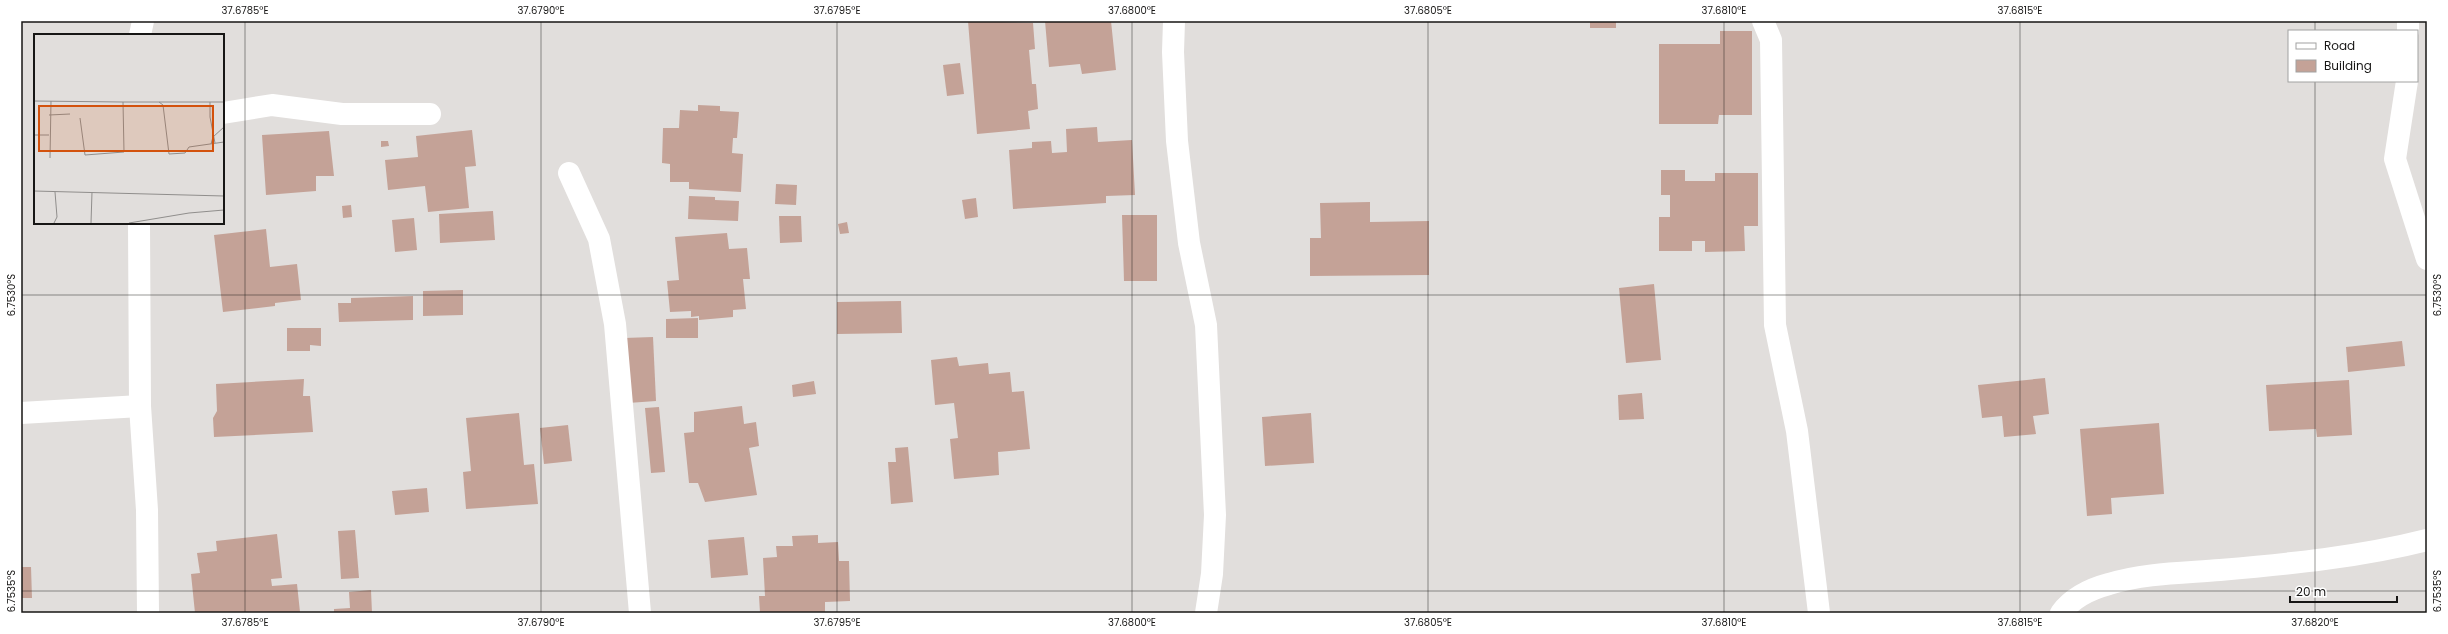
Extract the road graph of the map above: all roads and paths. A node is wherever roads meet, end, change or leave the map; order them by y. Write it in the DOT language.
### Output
graph roads {
  1 [pos="143,21"];
  2 [pos="1174,21"];
  3 [pos="1763,21"];
  4 [pos="140,34"];
  5 [pos="2407,82"];
  6 [pos="224,113"];
  7 [pos="430,114"];
  8 [pos="569,173"];
  9 [pos="139,224"];
  10 [pos="2427,259"];
  11 [pos="140,406"];
  12 [pos="21,413"];
  13 [pos="2427,531"];
  14 [pos="2427,540"];
  15 [pos="2377,551"];
  16 [pos="148,613"];
  17 [pos="640,613"];
  18 [pos="1206,613"];
  19 [pos="1819,613"];
  20 [pos="2061,613"];
  1 -- 4 [label="street"];
  2 -- 18 [label="street"];
  3 -- 19 [label="street"];
  5 -- 10 [label="street"];
  6 -- 7 [label="street"];
  8 -- 17 [label="street"];
  9 -- 11 [label="street"];
  11 -- 12 [label="street"];
  11 -- 16 [label="street"];
  13 -- 15 [label="street"];
  14 -- 15 [label="street"];
  15 -- 20 [label="street"];
}
